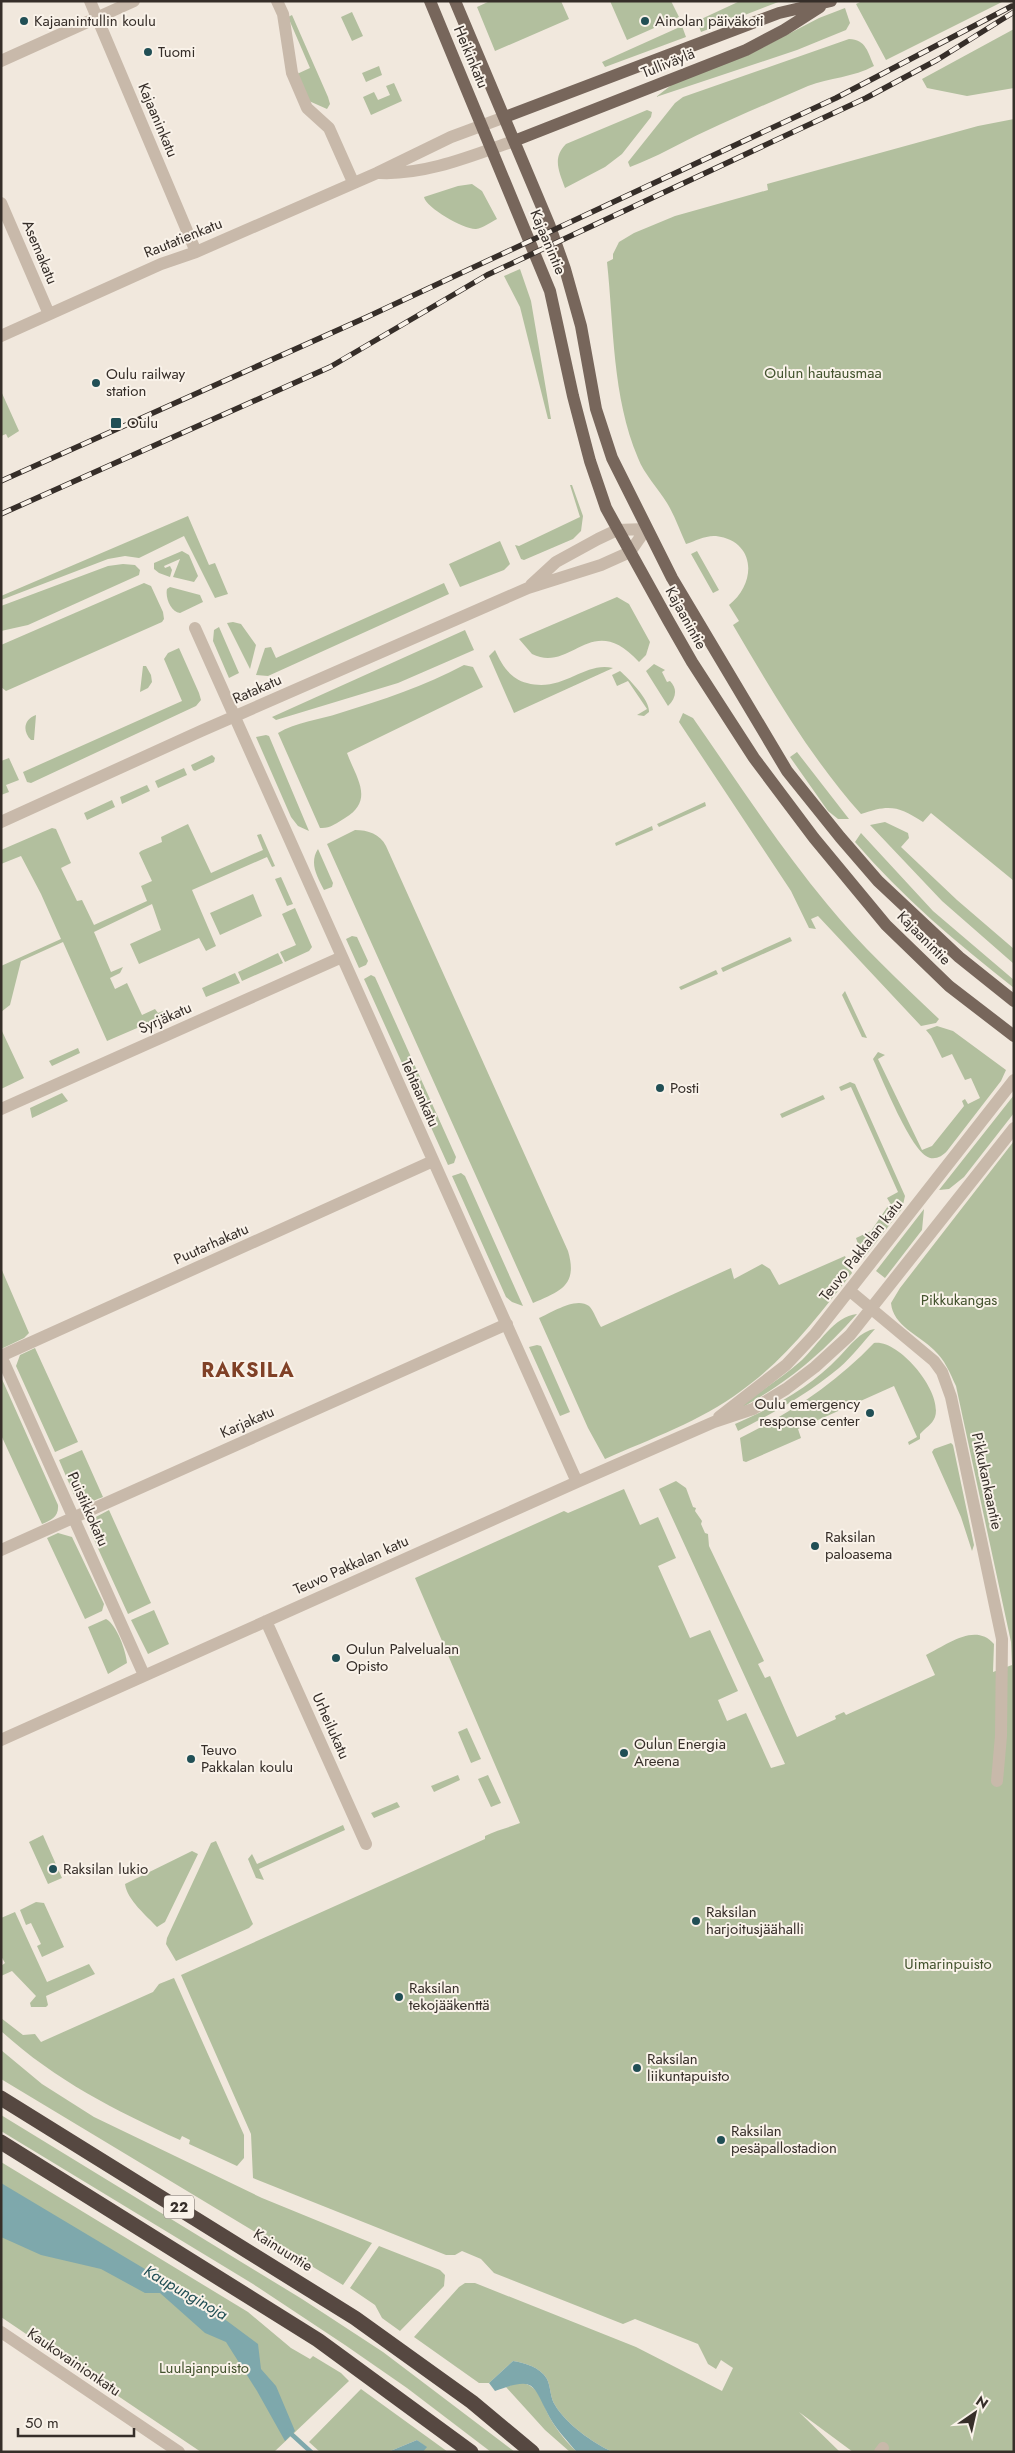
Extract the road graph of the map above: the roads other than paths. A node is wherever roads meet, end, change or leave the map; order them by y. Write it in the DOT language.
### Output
graph roads {
  1 [pos="90,1"];
  2 [pos="134,1"];
  3 [pos="277,1"];
  4 [pos="430,1"];
  5 [pos="455,1"];
  6 [pos="829,2"];
  7 [pos="97,18"];
  8 [pos="1,61"];
  9 [pos="504,117"];
  10 [pos="482,125"];
  11 [pos="514,141"];
  12 [pos="492,149"];
  13 [pos="377,173"];
  14 [pos="353,182"];
  15 [pos="1,203"];
  16 [pos="196,252"];
  17 [pos="49,314"];
  18 [pos="1,336"];
  19 [pos="646,529"];
  20 [pos="618,530"];
  21 [pos="630,552"];
  22 [pos="528,588"];
  23 [pos="195,628"];
  24 [pos="234,717"];
  25 [pos="1,822"];
  26 [pos="342,957"];
  27 [pos="1014,1001"];
  28 [pos="1014,1036"];
  29 [pos="1014,1080"];
  30 [pos="1,1109"];
  31 [pos="1014,1128"];
  32 [pos="433,1161"];
  33 [pos="850,1291"];
  34 [pos="871,1310"];
  35 [pos="507,1324"];
  36 [pos="1,1356"];
  37 [pos="714,1422"];
  38 [pos="577,1482"];
  39 [pos="74,1518"];
  40 [pos="1,1550"];
  41 [pos="266,1621"];
  42 [pos="144,1676"];
  43 [pos="1,1740"];
  44 [pos="997,1781"];
  45 [pos="366,1844"];
  46 [pos="1,2098"];
  47 [pos="1,2142"];
  48 [pos="1,2332"];
  49 [pos="179,2452"];
  50 [pos="471,2452"];
  51 [pos="532,2452"];
  1 -- 7 [label="street, Kajaaninkatu"];
  2 -- 7 [label="street"];
  3 -- 14 [label="street"];
  4 -- 10 [label="main road, Heikinkatu"];
  5 -- 9 [label="main road, Heikinkatu"];
  6 -- 9 [label="main road, Tulliväylä"];
  6 -- 11 [label="main road, Tulliväylä"];
  7 -- 8 [label="street"];
  7 -- 16 [label="street, Kajaaninkatu"];
  9 -- 10 [label="street, Rautatienkatu"];
  9 -- 11 [label="main road, Kajaanintie"];
  10 -- 12 [label="main road, Kajaanintie"];
  10 -- 13 [label="street, Rautatienkatu"];
  11 -- 12 [label="street, Rautatienkatu"];
  11 -- 19 [label="main road, Kajaanintie"];
  12 -- 13 [label="street, Rautatienkatu"];
  12 -- 20 [label="main road, Kajaanintie"];
  13 -- 14 [label="street, Rautatienkatu"];
  14 -- 16 [label="street, Rautatienkatu"];
  15 -- 17 [label="street, Asemakatu"];
  16 -- 17 [label="street, Rautatienkatu"];
  17 -- 18 [label="street, Rautatienkatu"];
  19 -- 20 [label="street, Ratakatu"];
  19 -- 21 [label="street"];
  19 -- 27 [label="main road, Kajaanintie"];
  20 -- 21 [label="main road, Kajaanintie"];
  20 -- 22 [label="street, Ratakatu"];
  21 -- 22 [label="street, Ratakatu"];
  21 -- 28 [label="main road, Kajaanintie"];
  22 -- 24 [label="street, Ratakatu"];
  23 -- 24 [label="street, Tehtaankatu"];
  24 -- 25 [label="street, Ratakatu"];
  24 -- 26 [label="street, Tehtaankatu"];
  26 -- 30 [label="street, Syrjäkatu"];
  26 -- 32 [label="street, Tehtaankatu"];
  29 -- 33 [label="street, Teuvo Pakkalan katu"];
  31 -- 34 [label="street, Teuvo Pakkalan katu"];
  32 -- 35 [label="street, Tehtaankatu"];
  32 -- 36 [label="street, Puutarhakatu"];
  33 -- 34 [label="street, Pikkukankaantie"];
  33 -- 37 [label="street, Teuvo Pakkalan katu"];
  34 -- 37 [label="street, Teuvo Pakkalan katu"];
  34 -- 44 [label="street, Pikkukankaantie"];
  35 -- 38 [label="street, Tehtaankatu"];
  35 -- 39 [label="street, Karjakatu"];
  36 -- 39 [label="street, Puistikkokatu"];
  37 -- 38 [label="street, Teuvo Pakkalan katu"];
  38 -- 41 [label="street, Teuvo Pakkalan katu"];
  39 -- 40 [label="street, Karjakatu"];
  39 -- 42 [label="street, Puistikkokatu"];
  41 -- 42 [label="street, Teuvo Pakkalan katu"];
  41 -- 45 [label="street, Urheilukatu"];
  42 -- 43 [label="street, Teuvo Pakkalan katu"];
  46 -- 51 [label="highway, Kainuuntie / 22"];
  47 -- 50 [label="highway, 22"];
  48 -- 49 [label="street, Kaukovainionkatu"];
}
